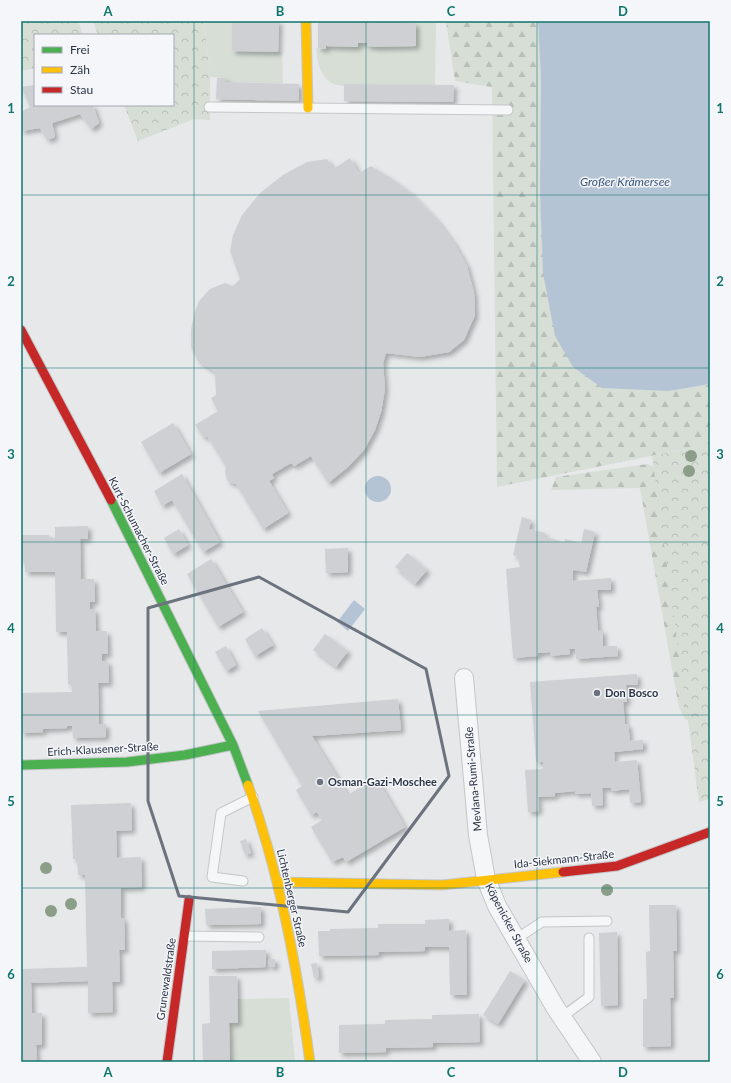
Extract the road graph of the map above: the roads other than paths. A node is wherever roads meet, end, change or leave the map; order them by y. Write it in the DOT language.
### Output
graph roads {
  1 [pos="306,21"];
  2 [pos="209,107"];
  3 [pos="308,108"];
  4 [pos="508,110"];
  5 [pos="21,330"];
  6 [pos="464,678"];
  7 [pos="233,744"];
  8 [pos="21,764"];
  9 [pos="252,797"];
  10 [pos="710,832"];
  11 [pos="486,879"];
  12 [pos="243,881"];
  13 [pos="278,882"];
  14 [pos="189,900"];
  15 [pos="607,921"];
  16 [pos="184,936"];
  17 [pos="259,937"];
  18 [pos="589,938"];
  19 [pos="516,939"];
  20 [pos="562,1017"];
  21 [pos="167,1062"];
  22 [pos="310,1062"];
  23 [pos="592,1062"];
  1 -- 3 [label="street"];
  2 -- 3 [label="lane"];
  3 -- 4 [label="lane"];
  5 -- 7 [label="street, Kurt-Schumacher-Straße"];
  6 -- 11 [label="street, Mevlana-Rumi-Straße"];
  7 -- 8 [label="street, Erich-Klausener-Straße"];
  7 -- 9 [label="street, Lichtenberger Straße"];
  9 -- 12 [label="lane"];
  9 -- 13 [label="street, Lichtenberger Straße"];
  10 -- 11 [label="street, Ida-Siekmann-Straße"];
  11 -- 13 [label="street, Köpenicker Straße"];
  11 -- 19 [label="street, Köpenicker Straße"];
  13 -- 22 [label="street, Lichtenberger Straße"];
  14 -- 16 [label="street, Grunewaldstraße"];
  15 -- 19 [label="lane"];
  16 -- 17 [label="lane"];
  16 -- 21 [label="street, Grunewaldstraße"];
  18 -- 20 [label="lane"];
  19 -- 20 [label="street, Köpenicker Straße"];
  20 -- 23 [label="street, Köpenicker Straße"];
}
